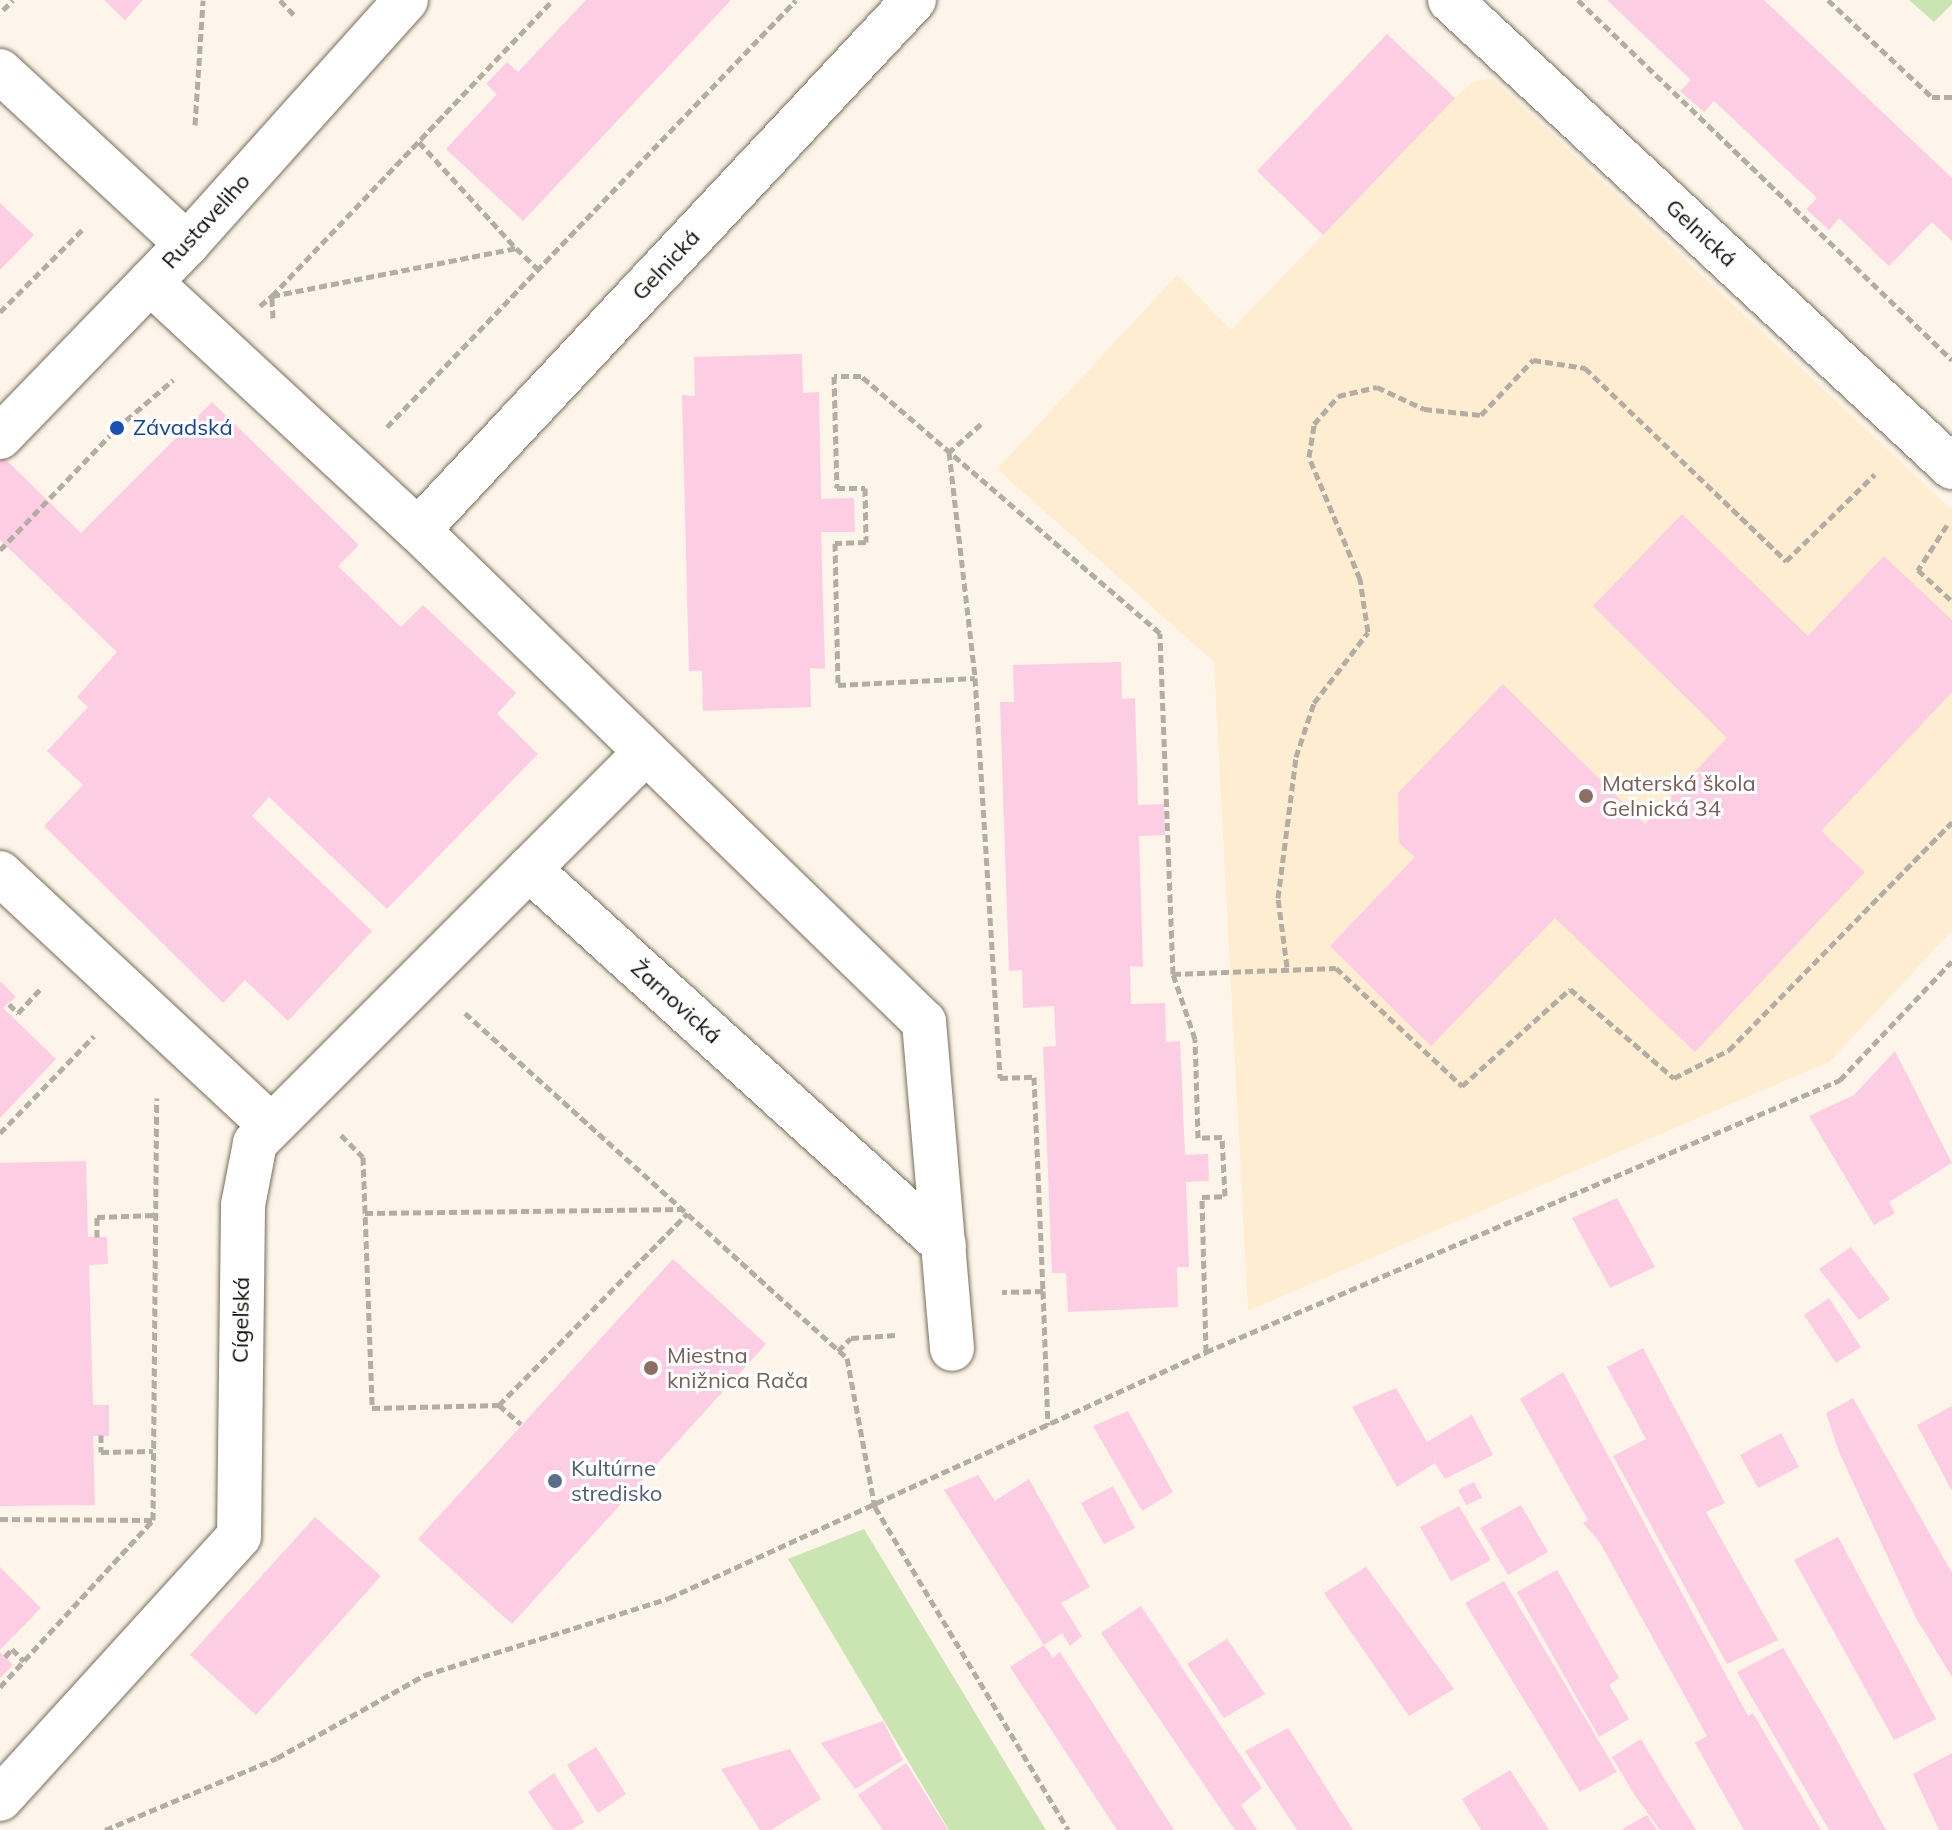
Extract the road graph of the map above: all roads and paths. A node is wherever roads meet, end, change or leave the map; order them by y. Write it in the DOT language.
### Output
graph roads {
  1 [pos="13,0"];
  2 [pos="203,0"];
  3 [pos="280,0"];
  4 [pos="406,0"];
  5 [pos="553,0"];
  6 [pos="796,0"];
  7 [pos="914,0"];
  8 [pos="1578,0"];
  9 [pos="1828,0"];
  10 [pos="1452,1"];
  11 [pos="3,10"];
  12 [pos="296,17"];
  13 [pos="0,71"];
  14 [pos="1952,97"];
  15 [pos="195,125"];
  16 [pos="419,142"];
  17 [pos="187,244"];
  18 [pos="516,248"];
  19 [pos="150,282"];
  20 [pos="273,323"];
  21 [pos="1952,360"];
  22 [pos="981,424"];
  23 [pos="379,435"];
  24 [pos="0,437"];
  25 [pos="949,452"];
  26 [pos="1883,466"];
  27 [pos="1952,467"];
  28 [pos="1939,517"];
  29 [pos="418,530"];
  30 [pos="1952,601"];
  31 [pos="975,678"];
  32 [pos="645,753"];
  33 [pos="1952,822"];
  34 [pos="529,869"];
  35 [pos="0,873"];
  36 [pos="1952,961"];
  37 [pos="1287,967"];
  38 [pos="1173,974"];
  39 [pos="44,985"];
  40 [pos="9,1004"];
  41 [pos="105,1024"];
  42 [pos="494,1038"];
  43 [pos="157,1090"];
  44 [pos="284,1110"];
  45 [pos="0,1133"];
  46 [pos="686,1211"];
  47 [pos="365,1213"];
  48 [pos="156,1215"];
  49 [pos="97,1237"];
  50 [pos="944,1245"];
  51 [pos="1043,1291"];
  52 [pos="948,1293"];
  53 [pos="952,1349"];
  54 [pos="1206,1352"];
  55 [pos="499,1405"];
  56 [pos="521,1424"];
  57 [pos="1048,1425"];
  58 [pos="101,1435"];
  59 [pos="153,1451"];
  60 [pos="875,1507"];
  61 [pos="0,1519"];
  62 [pos="153,1520"];
  63 [pos="5,1657"];
  64 [pos="24,1661"];
  65 [pos="0,1687"];
  66 [pos="0,1799"];
  67 [pos="105,1830"];
  68 [pos="1068,1830"];
  1 -- 11 [label="path"];
  2 -- 15 [label="path"];
  3 -- 12 [label="path"];
  4 -- 17 [label="street, Rustaveliho"];
  5 -- 16 [label="path"];
  6 -- 23 [label="path"];
  7 -- 29 [label="street, Gelnická"];
  8 -- 21 [label="path"];
  9 -- 14 [label="path"];
  10 -- 27 [label="street, Gelnická"];
  13 -- 17 [label="street"];
  16 -- 18 [label="path"];
  16 -- 20 [label="path"];
  17 -- 19 [label="street, Rustaveliho"];
  19 -- 24 [label="street, Rustaveliho"];
  19 -- 29 [label="street"];
  22 -- 25 [label="path"];
  25 -- 31 [label="path"];
  25 -- 31 [label="path"];
  25 -- 38 [label="path"];
  26 -- 37 [label="path"];
  28 -- 30 [label="path"];
  29 -- 32 [label="street"];
  31 -- 51 [label="path"];
  32 -- 34 [label="street"];
  32 -- 50 [label="street"];
  33 -- 37 [label="path"];
  34 -- 44 [label="street, Cígeľská"];
  34 -- 50 [label="street, Žarnovická"];
  35 -- 44 [label="street"];
  36 -- 54 [label="path"];
  37 -- 38 [label="path"];
  38 -- 54 [label="path"];
  39 -- 40 [label="path"];
  41 -- 45 [label="path"];
  42 -- 46 [label="path"];
  43 -- 48 [label="path"];
  44 -- 47 [label="path"];
  44 -- 66 [label="street, Cígeľská"];
  46 -- 47 [label="path"];
  46 -- 55 [label="path"];
  46 -- 60 [label="path"];
  47 -- 55 [label="path"];
  48 -- 49 [label="path"];
  48 -- 59 [label="path"];
  50 -- 52 [label="street"];
  51 -- 52 [label="path"];
  51 -- 57 [label="path"];
  52 -- 53 [label="street"];
  54 -- 57 [label="path"];
  55 -- 56 [label="path"];
  57 -- 60 [label="path"];
  58 -- 59 [label="path"];
  59 -- 62 [label="path"];
  60 -- 67 [label="path"];
  60 -- 68 [label="path"];
  61 -- 62 [label="path"];
  62 -- 64 [label="path"];
  63 -- 64 [label="path"];
  64 -- 65 [label="path"];
}
